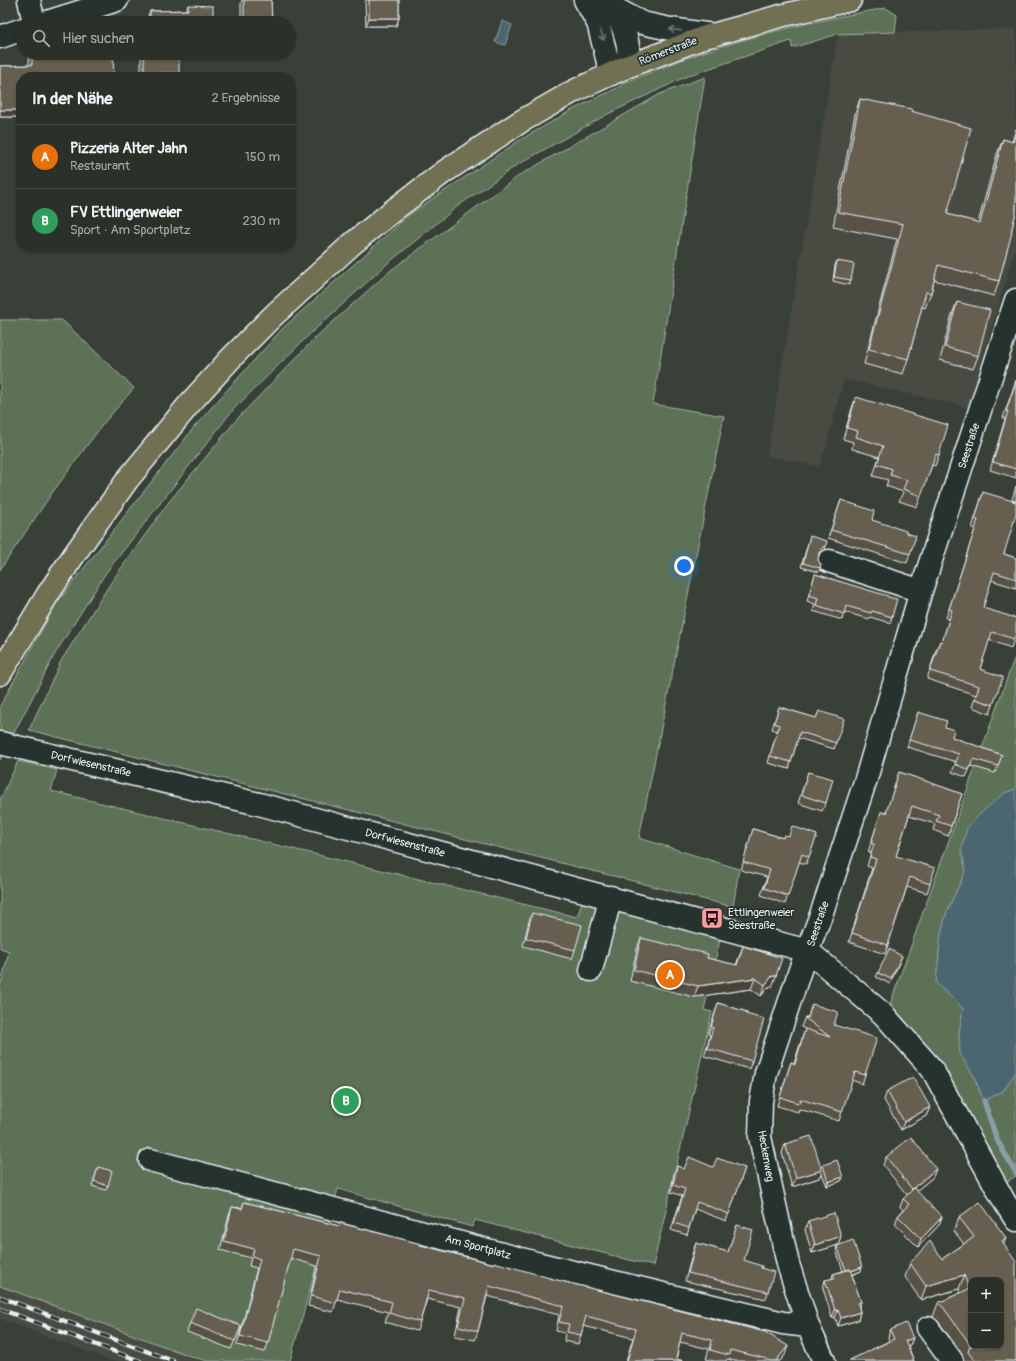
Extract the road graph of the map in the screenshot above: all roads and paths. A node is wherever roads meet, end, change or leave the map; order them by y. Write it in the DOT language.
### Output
graph roads {
  1 [pos="29,0"];
  2 [pos="117,0"];
  3 [pos="585,0"];
  4 [pos="850,0"];
  5 [pos="610,4"];
  6 [pos="32,16"];
  7 [pos="66,16"];
  8 [pos="16,31"];
  9 [pos="713,35"];
  10 [pos="0,37"];
  11 [pos="617,71"];
  12 [pos="1016,300"];
  13 [pos="829,561"];
  14 [pos="921,591"];
  15 [pos="0,674"];
  16 [pos="0,743"];
  17 [pos="611,898"];
  18 [pos="808,951"];
  19 [pos="591,970"];
  20 [pos="150,1160"];
  21 [pos="1016,1220"];
  22 [pos="808,1326"];
  23 [pos="928,1328"];
  24 [pos="824,1361"];
  25 [pos="952,1361"];
  1 -- 6 [label="street"];
  2 -- 7 [label="street"];
  3 -- 11 [label="street, one-way"];
  4 -- 9 [label="main road, Römerstraße"];
  9 -- 5 [label="street, Römerstraße, one-way"];
  5 -- 11 [label="street"];
  8 -- 10 [label="street"];
  9 -- 11 [label="main road, Römerstraße"];
  11 -- 15 [label="main road, Römerstraße"];
  12 -- 14 [label="street, Seestraße"];
  13 -- 14 [label="street"];
  14 -- 18 [label="street, Seestraße"];
  16 -- 17 [label="street, Dorfwiesenstraße"];
  17 -- 18 [label="street, Dorfwiesenstraße"];
  17 -- 19 [label="street"];
  18 -- 21 [label="street, Seestraße"];
  18 -- 22 [label="street, Heckenweg"];
  20 -- 22 [label="street, Am Sportplatz"];
  22 -- 24 [label="street, Heckenweg"];
  23 -- 25 [label="street"];
}
